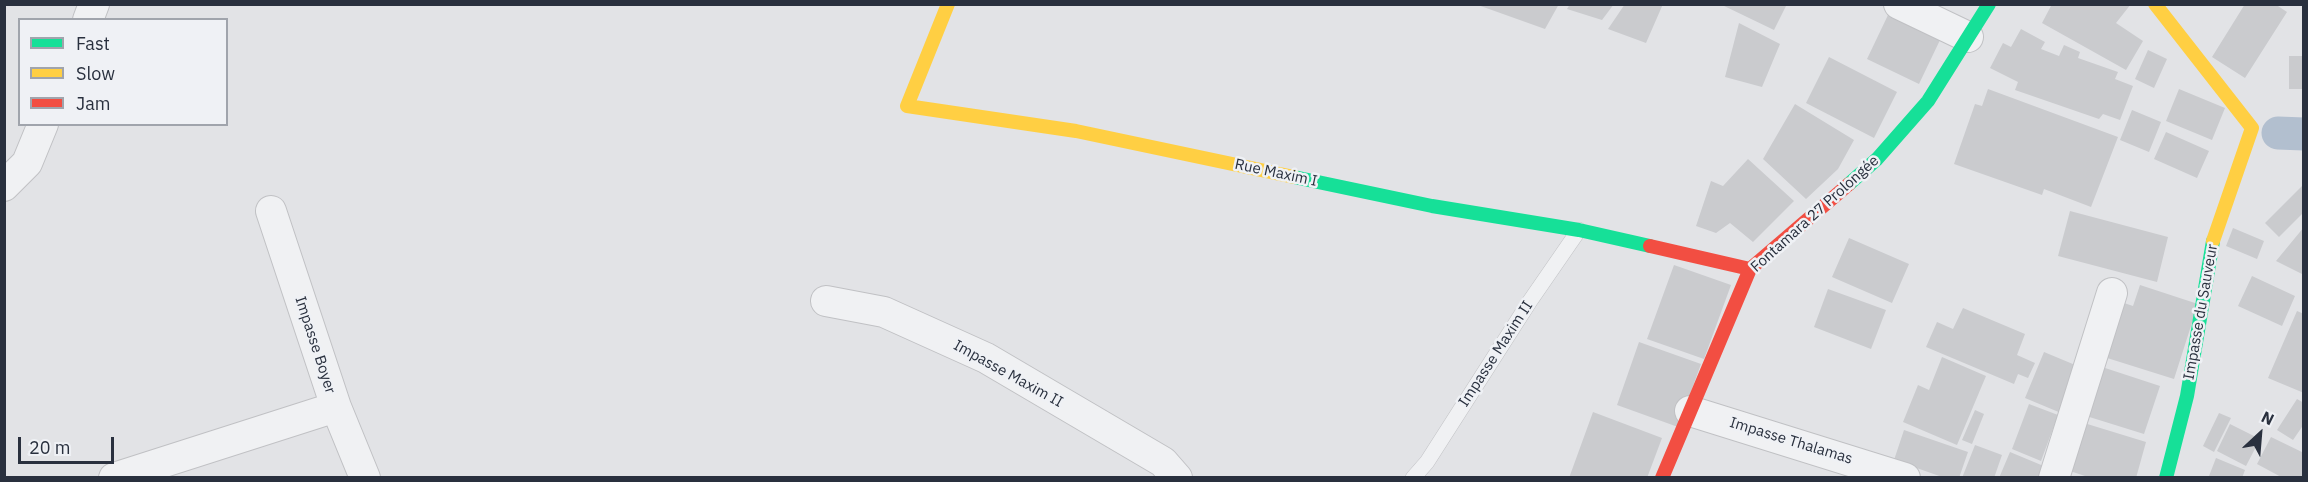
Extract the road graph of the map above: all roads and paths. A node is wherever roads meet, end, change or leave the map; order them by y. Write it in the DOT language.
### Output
graph roads {
  1 [pos="948,4"];
  2 [pos="1899,4"];
  3 [pos="1989,4"];
  4 [pos="2155,4"];
  5 [pos="1968,37"];
  6 [pos="42,126"];
  7 [pos="4,186"];
  8 [pos="271,211"];
  9 [pos="1578,230"];
  10 [pos="1750,269"];
  11 [pos="2112,293"];
  12 [pos="826,301"];
  13 [pos="336,407"];
  14 [pos="1690,411"];
  15 [pos="1895,476"];
  16 [pos="114,477"];
  17 [pos="365,477"];
  18 [pos="1177,477"];
  19 [pos="1413,477"];
  20 [pos="1662,477"];
  21 [pos="2054,477"];
  22 [pos="2166,477"];
  1 -- 9 [label="street, Rue Maxim I"];
  2 -- 5 [label="street"];
  3 -- 5 [label="street, Fontamara 27 Prolongée"];
  4 -- 22 [label="street, Impasse du Sauveur"];
  5 -- 10 [label="street, Fontamara 27 Prolongée"];
  6 -- 7 [label="street"];
  8 -- 13 [label="street, Impasse Boyer"];
  9 -- 10 [label="street, Rue Maxim I"];
  9 -- 19 [label="lane, Impasse Maxim II"];
  10 -- 14 [label="street, Fontamara 27 Prolongée"];
  11 -- 21 [label="street"];
  12 -- 18 [label="street, Impasse Maxim II"];
  13 -- 16 [label="street"];
  13 -- 17 [label="street, Impasse Boyer"];
  14 -- 15 [label="street, Impasse Thalamas"];
  14 -- 20 [label="street, Fontamara 27 Prolongée"];
}
